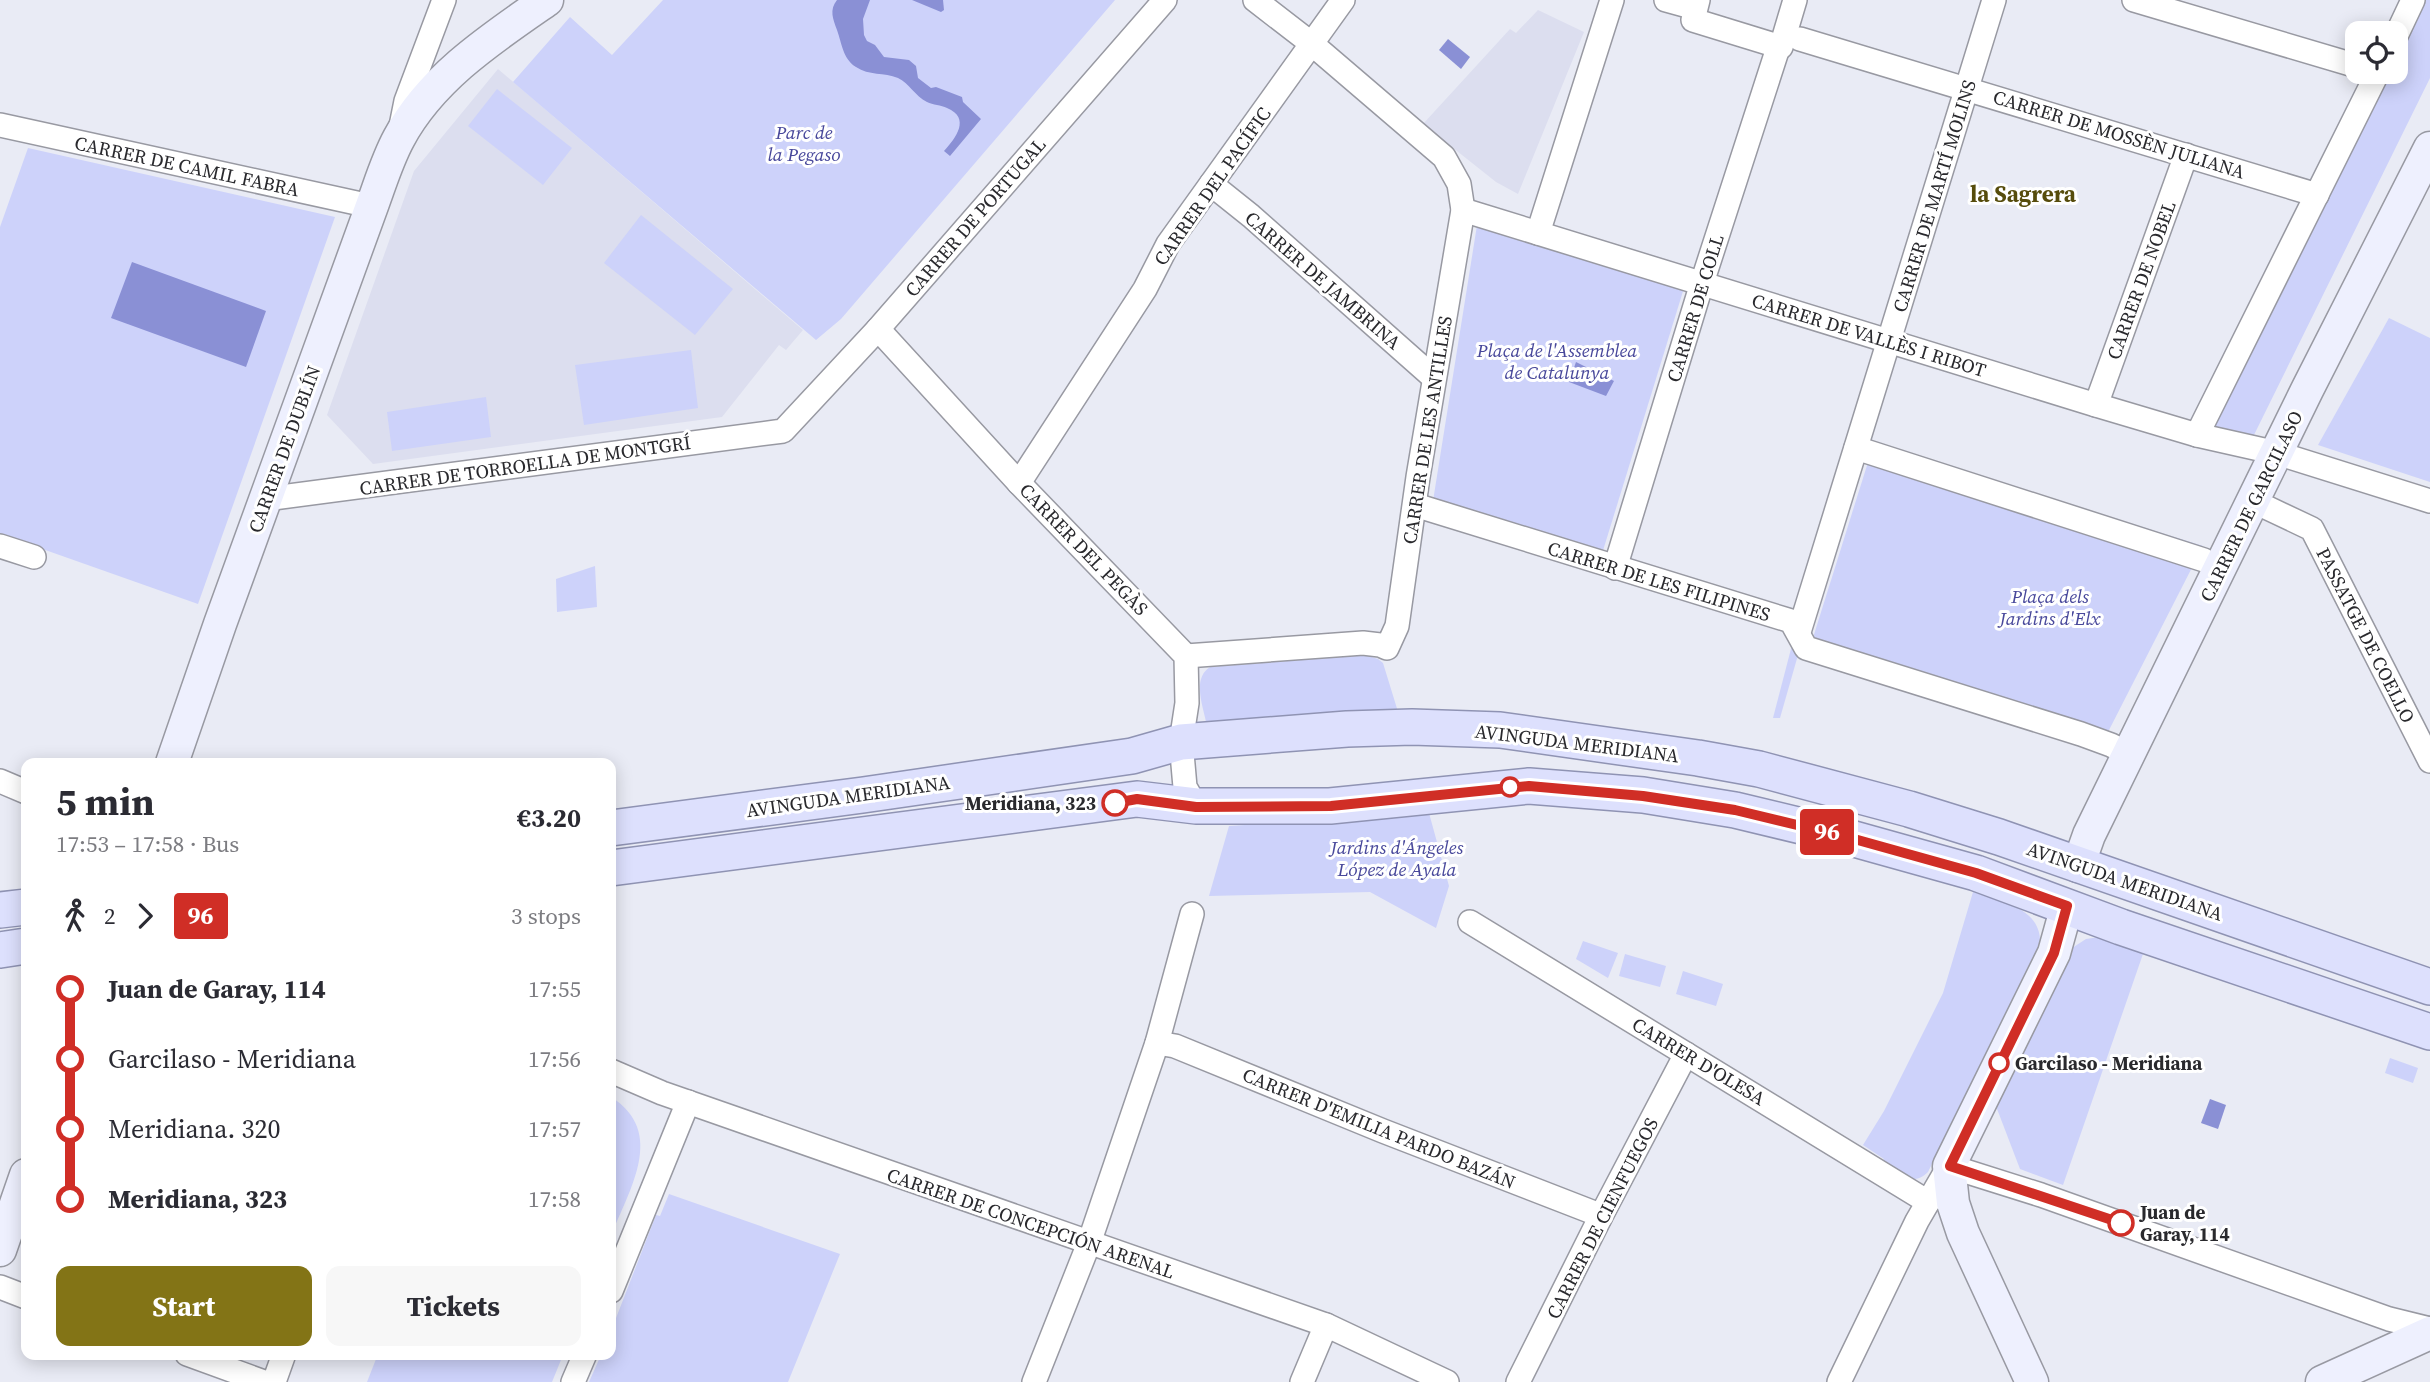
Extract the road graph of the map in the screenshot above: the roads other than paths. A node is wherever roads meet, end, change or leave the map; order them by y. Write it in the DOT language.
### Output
graph roads {
  1 [pos="444,0"];
  2 [pos="547,0"];
  3 [pos="1165,0"];
  4 [pos="1255,0"];
  5 [pos="1343,0"];
  6 [pos="1612,0"];
  7 [pos="1666,0"];
  8 [pos="1795,0"];
  9 [pos="1994,0"];
  10 [pos="2134,0"];
  11 [pos="2413,0"];
  12 [pos="1697,4"];
  13 [pos="2403,21"];
  14 [pos="1800,39"];
  15 [pos="1312,44"];
  16 [pos="1778,48"];
  17 [pos="2345,62"];
  18 [pos="2371,84"];
  19 [pos="1968,88"];
  20 [pos="0,125"];
  21 [pos="400,136"];
  22 [pos="2430,148"];
  23 [pos="2186,155"];
  24 [pos="1211,184"];
  25 [pos="2317,195"];
  26 [pos="373,202"];
  27 [pos="1463,210"];
  28 [pos="1538,233"];
  29 [pos="1702,283"];
  30 [pos="878,329"];
  31 [pos="1889,343"];
  32 [pos="1434,378"];
  33 [pos="2096,405"];
  34 [pos="783,431"];
  35 [pos="2197,435"];
  36 [pos="1856,448"];
  37 [pos="2277,453"];
  38 [pos="1019,483"];
  39 [pos="266,499"];
  40 [pos="2430,501"];
  41 [pos="2253,502"];
  42 [pos="1415,505"];
  43 [pos="0,546"];
  44 [pos="34,558"];
  45 [pos="2204,560"];
  46 [pos="1615,568"];
  47 [pos="1799,632"];
  48 [pos="1186,656"];
  49 [pos="1181,742"];
  50 [pos="2129,754"];
  51 [pos="174,758"];
  52 [pos="2430,761"];
  53 [pos="0,781"];
  54 [pos="21,790"];
  55 [pos="1196,807"];
  56 [pos="616,827"];
  57 [pos="2078,866"];
  58 [pos="616,868"];
  59 [pos="2067,906"];
  60 [pos="21,908"];
  61 [pos="0,910"];
  62 [pos="1192,914"];
  63 [pos="1471,922"];
  64 [pos="21,947"];
  65 [pos="0,950"];
  66 [pos="2430,988"];
  67 [pos="2430,1032"];
  68 [pos="1157,1043"];
  69 [pos="1686,1054"];
  70 [pos="616,1073"];
  71 [pos="688,1102"];
  72 [pos="1950,1166"];
  73 [pos="21,1189"];
  74 [pos="1928,1202"];
  75 [pos="1600,1218"];
  76 [pos="1089,1243"];
  77 [pos="0,1250"];
  78 [pos="616,1279"];
  79 [pos="0,1287"];
  80 [pos="21,1295"];
  81 [pos="1326,1325"];
  82 [pos="2430,1331"];
  83 [pos="204,1360"];
  84 [pos="282,1360"];
  85 [pos="582,1360"];
  86 [pos="264,1382"];
  87 [pos="274,1382"];
  88 [pos="573,1382"];
  89 [pos="1034,1382"];
  90 [pos="1301,1382"];
  91 [pos="1447,1382"];
  92 [pos="1518,1382"];
  93 [pos="1839,1382"];
  94 [pos="2032,1382"];
  95 [pos="2322,1382"];
  1 -- 21 [label="street"];
  2 -- 21 [label="street, CARRER DE DUBLÍN"];
  3 -- 30 [label="street, CARRER DE PORTUGAL"];
  4 -- 15 [label="street"];
  5 -- 15 [label="street, CARRER DEL PACÍFIC"];
  6 -- 28 [label="street"];
  7 -- 12 [label="street"];
  8 -- 12 [label="street"];
  9 -- 19 [label="street, CARRER DE MARTÍ MOLINS"];
  10 -- 17 [label="street"];
  11 -- 13 [label="street"];
  14 -- 19 [label="street, CARRER DE MOSSÈN JULIANA"];
  15 -- 24 [label="street, CARRER DEL PACÍFIC"];
  15 -- 27 [label="street"];
  16 -- 29 [label="street, CARRER DE COLL"];
  18 -- 25 [label="street"];
  19 -- 23 [label="street, CARRER DE MOSSÈN JULIANA"];
  19 -- 31 [label="street, CARRER DE MARTÍ MOLINS"];
  20 -- 26 [label="street, CARRER DE CAMIL FABRA"];
  21 -- 26 [label="street, CARRER DE DUBLÍN"];
  22 -- 37 [label="street, CARRER DE GARCILASO"];
  23 -- 25 [label="street, CARRER DE MOSSÈN JULIANA"];
  23 -- 33 [label="street, CARRER DE NOBEL"];
  24 -- 32 [label="street, CARRER DE JAMBRINA"];
  24 -- 38 [label="street, CARRER DEL PACÍFIC"];
  25 -- 35 [label="street"];
  26 -- 39 [label="street, CARRER DE DUBLÍN"];
  27 -- 28 [label="street, CARRER DE VALLÈS I RIBOT"];
  27 -- 32 [label="street, CARRER DE LES ANTILLES"];
  28 -- 29 [label="street, CARRER DE VALLÈS I RIBOT"];
  29 -- 31 [label="street, CARRER DE VALLÈS I RIBOT"];
  29 -- 46 [label="street, CARRER DE COLL"];
  30 -- 34 [label="street, CARRER DE PORTUGAL"];
  30 -- 38 [label="street, CARRER DEL PEGÀS"];
  31 -- 33 [label="street, CARRER DE VALLÈS I RIBOT"];
  31 -- 36 [label="street, CARRER DE MARTÍ MOLINS"];
  32 -- 42 [label="street, CARRER DE LES ANTILLES"];
  33 -- 35 [label="street, CARRER DE VALLÈS I RIBOT"];
  34 -- 39 [label="street, CARRER DE TORROELLA DE MONTGRÍ"];
  35 -- 37 [label="street, CARRER DE VALLÈS I RIBOT"];
  36 -- 45 [label="street"];
  36 -- 47 [label="street, CARRER DE MARTÍ MOLINS"];
  37 -- 40 [label="street, CARRER DE VALLÈS I RIBOT"];
  37 -- 41 [label="street, CARRER DE GARCILASO"];
  38 -- 48 [label="street, CARRER DEL PEGÀS"];
  39 -- 51 [label="street, CARRER DE DUBLÍN"];
  41 -- 50 [label="street, CARRER DE GARCILASO"];
  41 -- 52 [label="street, PASSATGE DE COELLO"];
  42 -- 46 [label="street, CARRER DE LES FILIPINES"];
  42 -- 48 [label="street, CARRER DE LES ANTILLES"];
  43 -- 44 [label="street"];
  46 -- 47 [label="street, CARRER DE LES FILIPINES"];
  47 -- 50 [label="street, CARRER DE LES FILIPINES"];
  48 -- 49 [label="street"];
  49 -- 55 [label="street"];
  49 -- 56 [label="main road, AVINGUDA MERIDIANA"];
  49 -- 57 [label="main road, AVINGUDA MERIDIANA"];
  50 -- 57 [label="street, CARRER DE GARCILASO"];
  53 -- 54 [label="street"];
  55 -- 58 [label="main road, AVINGUDA MERIDIANA"];
  55 -- 59 [label="main road, AVINGUDA MERIDIANA"];
  57 -- 59 [label="main road"];
  57 -- 66 [label="main road, AVINGUDA MERIDIANA"];
  59 -- 67 [label="main road, AVINGUDA MERIDIANA"];
  59 -- 72 [label="street"];
  60 -- 61 [label="main road"];
  62 -- 68 [label="street"];
  63 -- 69 [label="street, CARRER D'OLESA"];
  64 -- 65 [label="main road"];
  68 -- 75 [label="street, CARRER D'EMILIA PARDO BAZÁN"];
  68 -- 76 [label="street"];
  69 -- 74 [label="street, CARRER D'OLESA"];
  69 -- 75 [label="street, CARRER DE CIENFUEGOS"];
  70 -- 71 [label="street, CARRER DE CONCEPCIÓN ARENAL"];
  71 -- 76 [label="street, CARRER DE CONCEPCIÓN ARENAL"];
  71 -- 78 [label="street"];
  72 -- 74 [label="street"];
  72 -- 82 [label="street"];
  72 -- 94 [label="street"];
  73 -- 77 [label="street"];
  74 -- 93 [label="street"];
  75 -- 92 [label="street, CARRER DE CIENFUEGOS"];
  76 -- 81 [label="street, CARRER DE CONCEPCIÓN ARENAL"];
  76 -- 89 [label="street"];
  79 -- 80 [label="street"];
  81 -- 90 [label="street"];
  81 -- 91 [label="street, CARRER DE CONCEPCIÓN ARENAL"];
  82 -- 95 [label="street"];
  83 -- 86 [label="street"];
  84 -- 87 [label="street"];
  85 -- 88 [label="street"];
}
